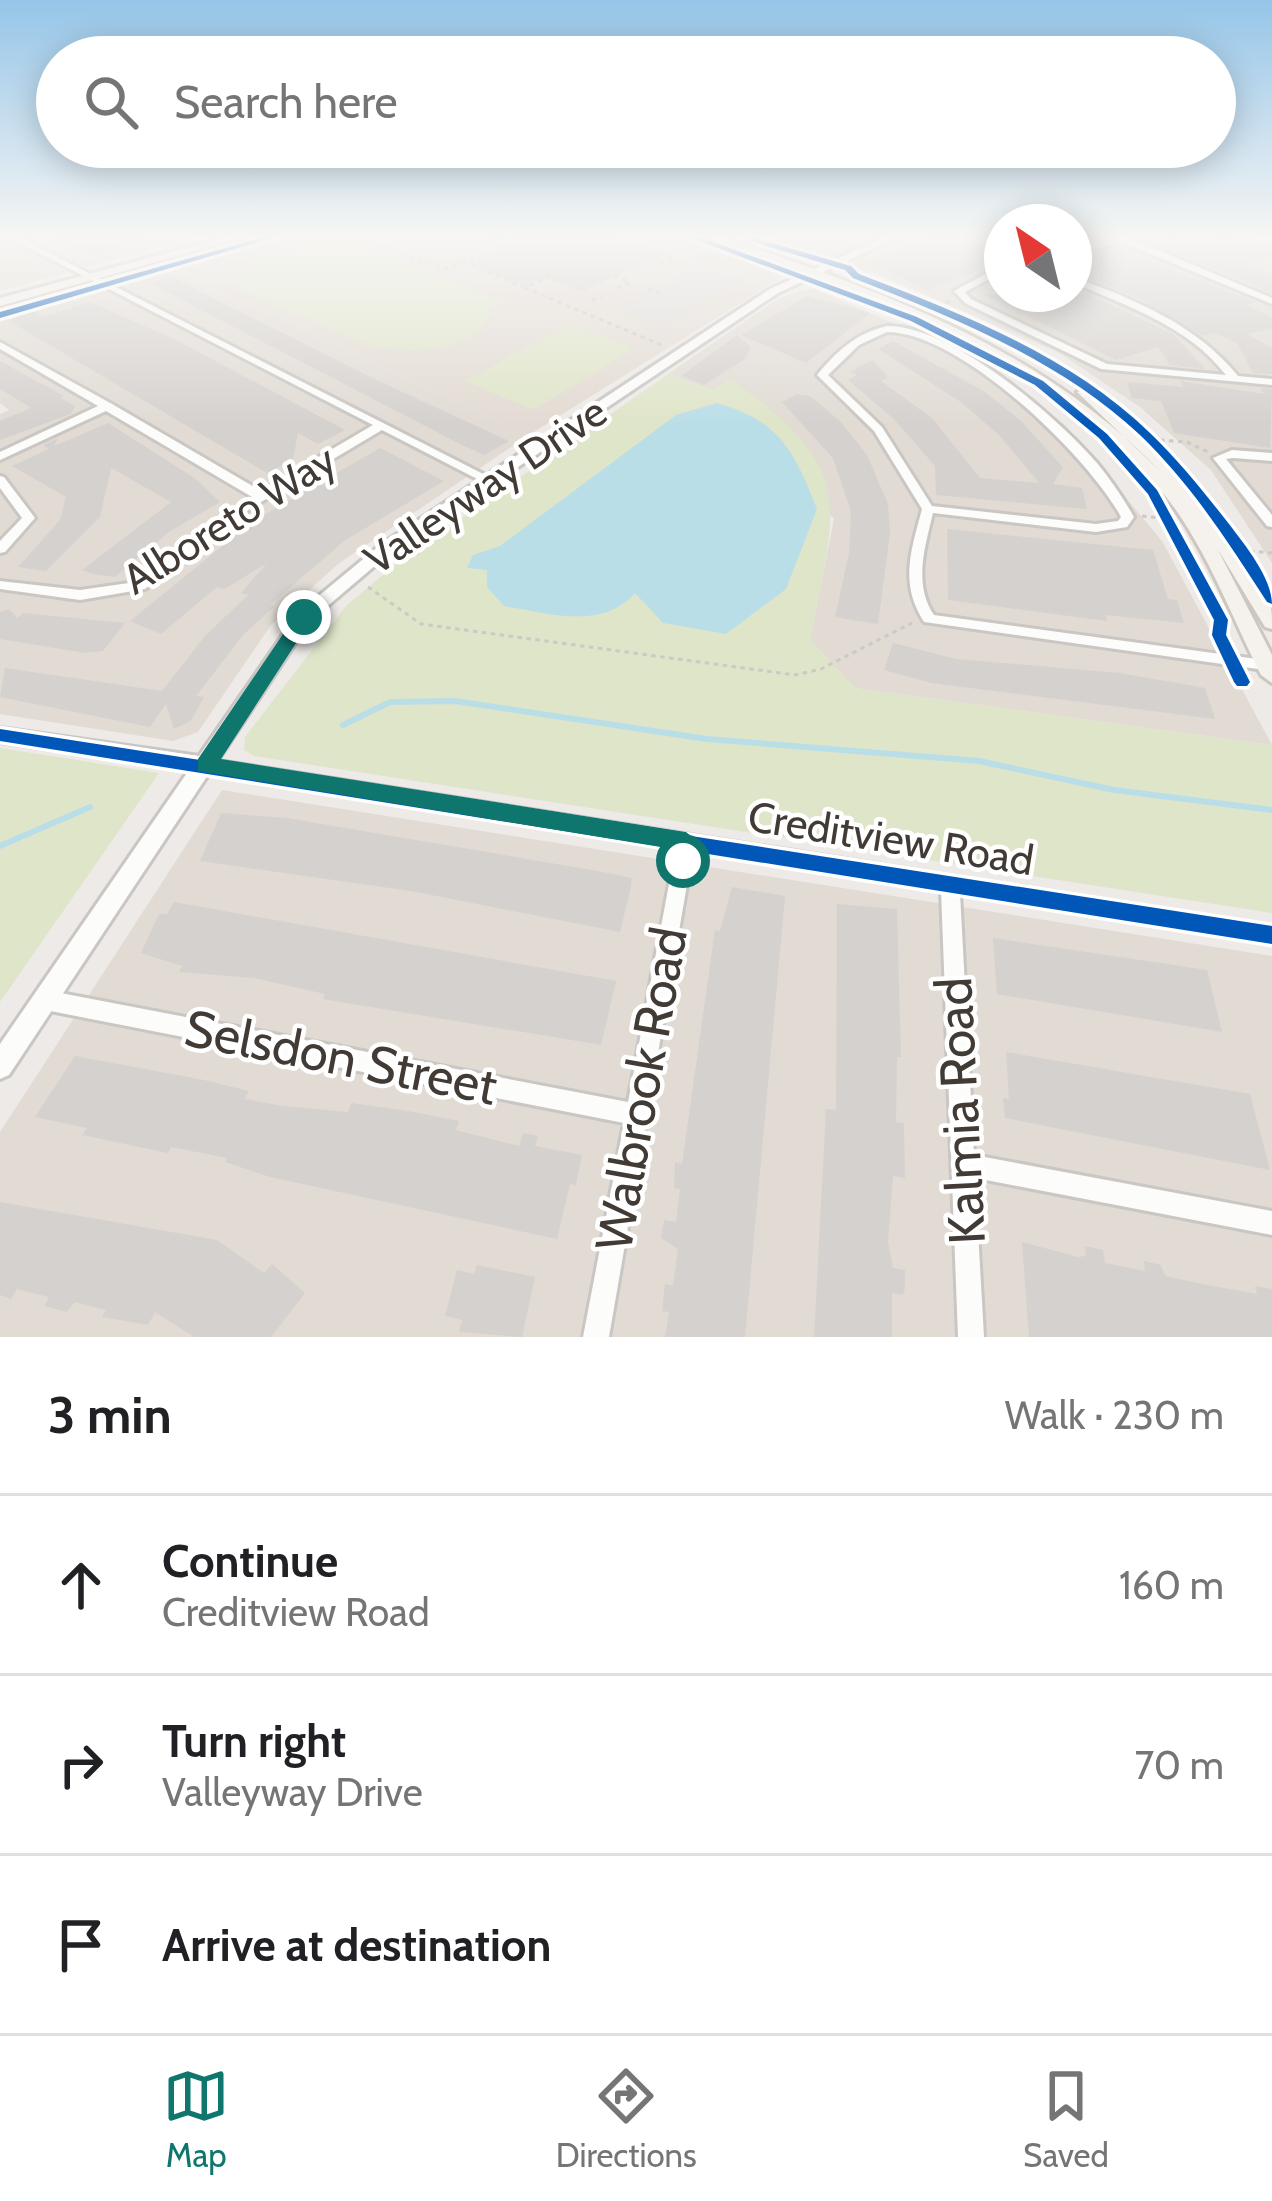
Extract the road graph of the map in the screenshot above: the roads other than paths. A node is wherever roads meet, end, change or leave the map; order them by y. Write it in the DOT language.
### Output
graph roads {
  1 [pos="137,299"];
  2 [pos="769,299"];
  3 [pos="884,299"];
  4 [pos="898,299"];
  5 [pos="1116,299"];
  6 [pos="991,312"];
  7 [pos="0,345"];
  8 [pos="1234,378"];
  9 [pos="1272,382"];
  10 [pos="108,406"];
  11 [pos="382,424"];
  12 [pos="0,456"];
  13 [pos="1272,457"];
  14 [pos="0,480"];
  15 [pos="489,480"];
  16 [pos="260,496"];
  17 [pos="928,509"];
  18 [pos="1272,523"];
  19 [pos="0,550"];
  20 [pos="0,585"];
  21 [pos="1272,622"];
  22 [pos="1270,669"];
  23 [pos="0,736"];
  24 [pos="206,765"];
  25 [pos="686,842"];
  26 [pos="950,885"];
  27 [pos="1272,934"];
  28 [pos="45,1000"];
  29 [pos="0,1066"];
  30 [pos="637,1114"];
  31 [pos="962,1164"];
  32 [pos="1272,1223"];
  33 [pos="596,1337"];
  34 [pos="971,1337"];
  1 -- 11 [label="street"];
  2 -- 15 [label="street, Valleyway Drive"];
  3 -- 22 [label="main road"];
  4 -- 21 [label="main road"];
  5 -- 8 [label="street"];
  6 -- 8 [label="street"];
  7 -- 10 [label="street"];
  8 -- 9 [label="street"];
  10 -- 12 [label="street"];
  10 -- 16 [label="street"];
  11 -- 15 [label="street"];
  11 -- 16 [label="street, Alboreto Way"];
  13 -- 18 [label="street"];
  14 -- 19 [label="street"];
  15 -- 24 [label="street, Valleyway Drive"];
  16 -- 20 [label="street, Alboreto Way"];
  17 -- 17 [label="street"];
  17 -- 22 [label="street"];
  23 -- 24 [label="street, Creditview Road"];
  24 -- 25 [label="street, Creditview Road"];
  24 -- 28 [label="street, Valleyway Drive"];
  25 -- 26 [label="street, Creditview Road"];
  25 -- 30 [label="street, Walbrook Road"];
  26 -- 27 [label="street, Creditview Road"];
  26 -- 31 [label="street, Kalmia Road"];
  28 -- 29 [label="street, Valleyway Drive"];
  28 -- 30 [label="street, Selsdon Street"];
  30 -- 33 [label="street, Walbrook Road"];
  31 -- 32 [label="street"];
  31 -- 34 [label="street, Kalmia Road"];
}
